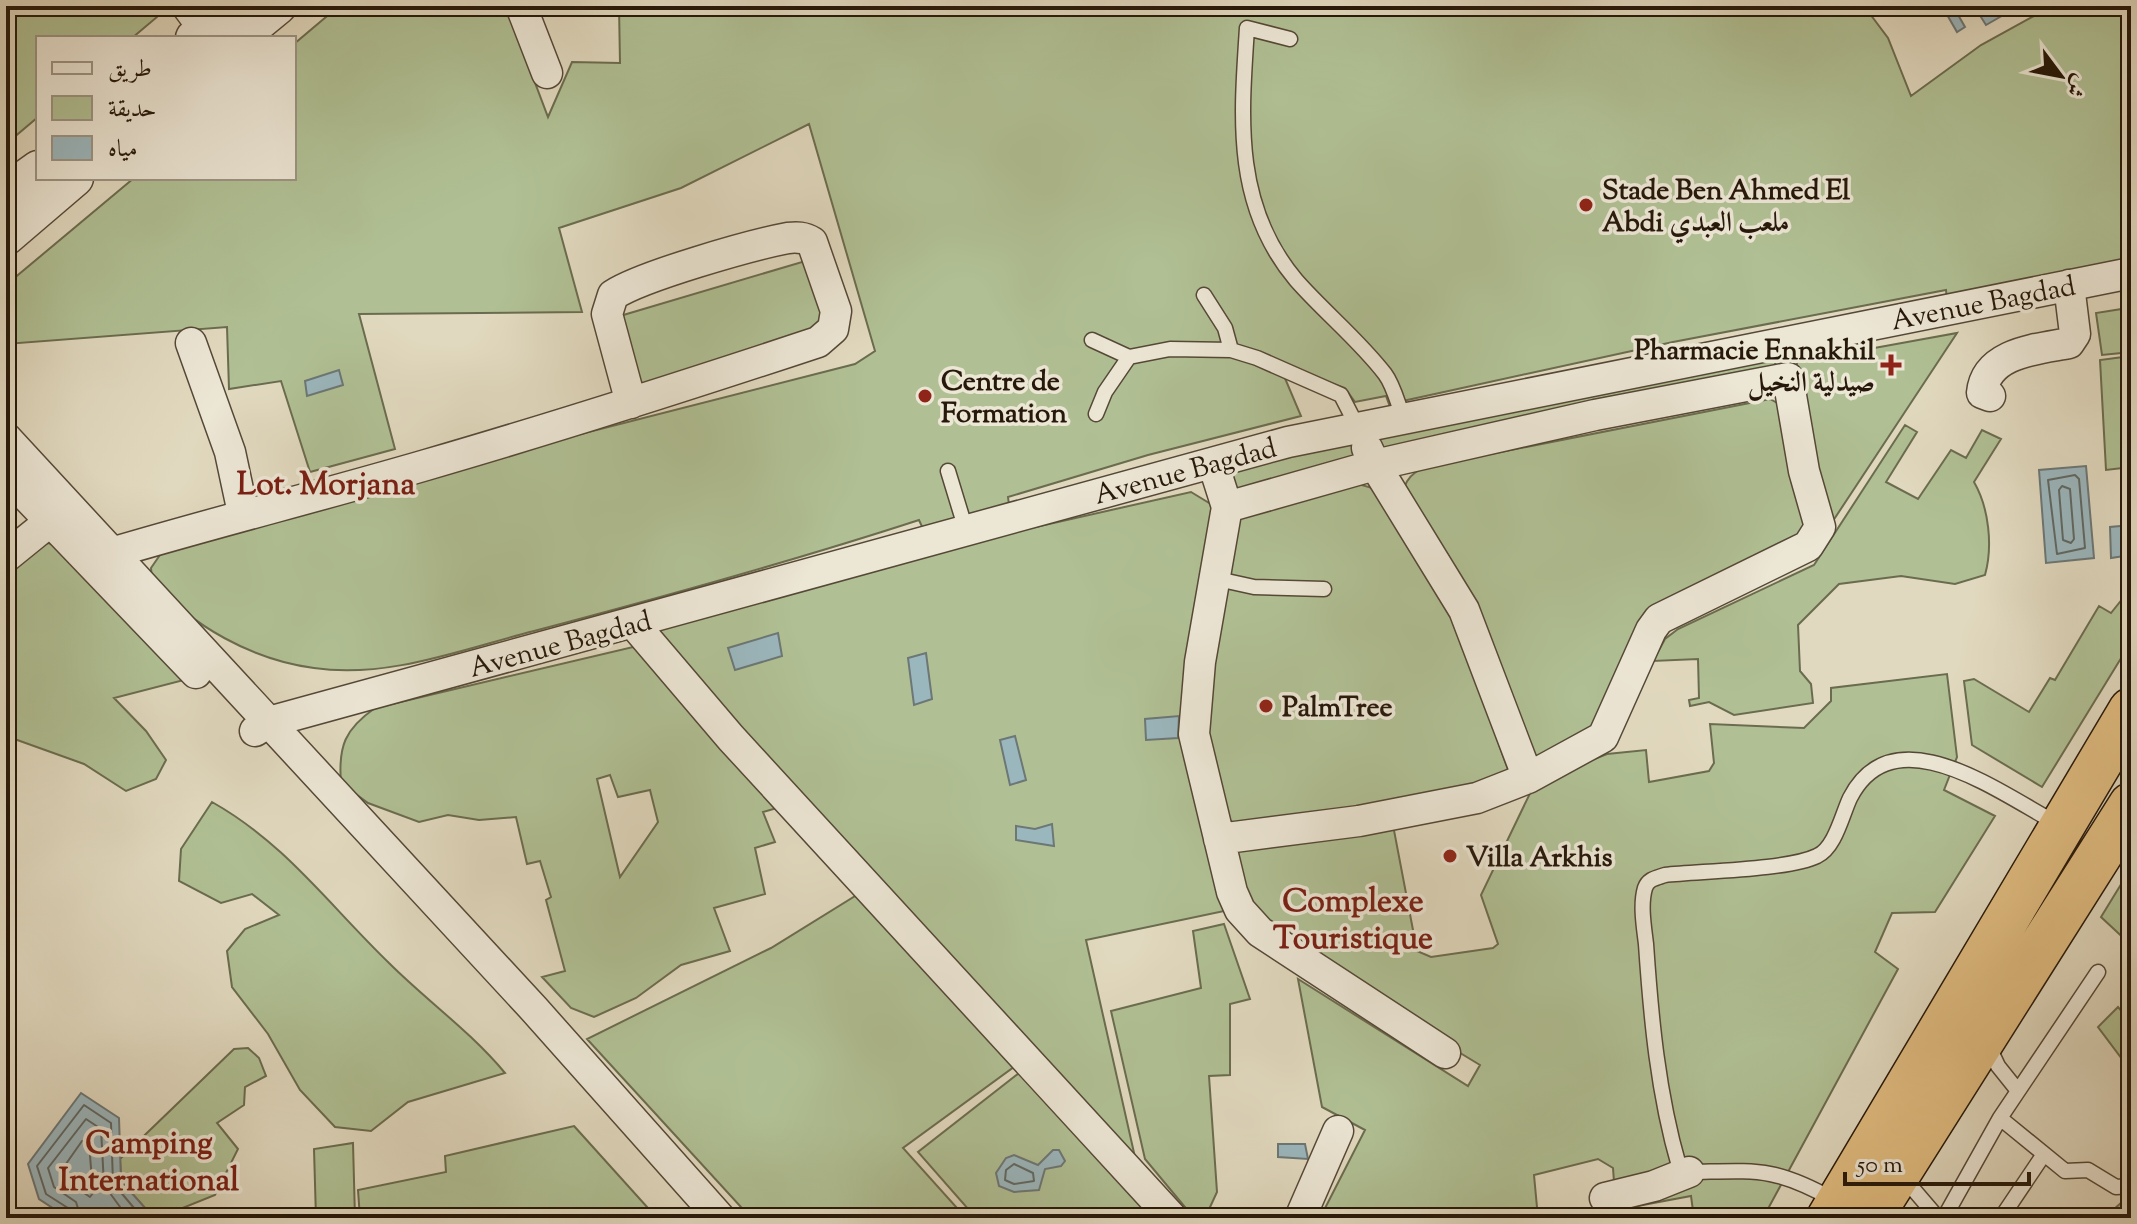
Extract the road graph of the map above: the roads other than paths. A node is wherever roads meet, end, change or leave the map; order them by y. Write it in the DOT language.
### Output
graph roads {
  1 [pos="232,6"];
  2 [pos="278,6"];
  3 [pos="521,6"];
  4 [pos="195,24"];
  5 [pos="241,36"];
  6 [pos="1290,39"];
  7 [pos="547,73"];
  8 [pos="36,170"];
  9 [pos="73,180"];
  10 [pos="6,192"];
  11 [pos="6,237"];
  12 [pos="2131,273"];
  13 [pos="2069,285"];
  14 [pos="1204,295"];
  15 [pos="1092,340"];
  16 [pos="1787,341"];
  17 [pos="191,343"];
  18 [pos="1231,350"];
  19 [pos="1129,357"];
  20 [pos="1788,378"];
  21 [pos="1990,396"];
  22 [pos="631,403"];
  23 [pos="1096,414"];
  24 [pos="1404,419"];
  25 [pos="1358,428"];
  26 [pos="6,438"];
  27 [pos="1213,463"];
  28 [pos="1375,465"];
  29 [pos="948,471"];
  30 [pos="6,475"];
  31 [pos="1227,507"];
  32 [pos="243,513"];
  33 [pos="59,514"];
  34 [pos="966,530"];
  35 [pos="100,556"];
  36 [pos="6,557"];
  37 [pos="1213,578"];
  38 [pos="1324,589"];
  39 [pos="633,623"];
  40 [pos="2131,710"];
  41 [pos="262,727"];
  42 [pos="1528,778"];
  43 [pos="2131,805"];
  44 [pos="2062,826"];
  45 [pos="1219,839"];
  46 [pos="2098,972"];
  47 [pos="1986,1039"];
  48 [pos="1445,1053"];
  49 [pos="2018,1091"];
  50 [pos="2000,1118"];
  51 [pos="1338,1131"];
  52 [pos="2044,1154"];
  53 [pos="1689,1172"];
  54 [pos="1900,1172"];
  55 [pos="2131,1186"];
  56 [pos="1605,1198"];
  57 [pos="1846,1213"];
  58 [pos="698,1218"];
  59 [pos="720,1218"];
  60 [pos="1172,1218"];
  61 [pos="1300,1218"];
  62 [pos="1941,1218"];
  63 [pos="2001,1218"];
  1 -- 4 [label="street"];
  2 -- 5 [label="street"];
  3 -- 7 [label="street"];
  6 -- 24 [label="lane"];
  8 -- 10 [label="street"];
  9 -- 11 [label="street"];
  12 -- 13 [label="street, Avenue Bagdad"];
  13 -- 16 [label="street, Avenue Bagdad"];
  13 -- 21 [label="street"];
  14 -- 18 [label="lane"];
  15 -- 19 [label="lane"];
  16 -- 20 [label="street"];
  16 -- 24 [label="street, Avenue Bagdad"];
  17 -- 32 [label="street"];
  18 -- 19 [label="lane"];
  18 -- 25 [label="lane"];
  19 -- 23 [label="lane"];
  20 -- 28 [label="street"];
  20 -- 42 [label="street"];
  22 -- 22 [label="street"];
  22 -- 32 [label="street"];
  24 -- 25 [label="street, Avenue Bagdad"];
  25 -- 27 [label="street, Avenue Bagdad"];
  25 -- 28 [label="street"];
  26 -- 33 [label="street"];
  27 -- 31 [label="street"];
  27 -- 34 [label="street, Avenue Bagdad"];
  28 -- 31 [label="street"];
  28 -- 42 [label="street"];
  29 -- 34 [label="lane"];
  30 -- 33 [label="street"];
  31 -- 37 [label="street"];
  32 -- 35 [label="street"];
  33 -- 35 [label="street"];
  33 -- 36 [label="street"];
  34 -- 39 [label="street, Avenue Bagdad"];
  35 -- 41 [label="street"];
  37 -- 38 [label="lane"];
  37 -- 45 [label="street"];
  39 -- 41 [label="street, Avenue Bagdad"];
  39 -- 60 [label="street"];
  40 -- 44 [label="highway"];
  41 -- 58 [label="street"];
  41 -- 59 [label="street"];
  42 -- 45 [label="street"];
  43 -- 47 [label="highway"];
  44 -- 53 [label="lane"];
  44 -- 57 [label="highway"];
  45 -- 48 [label="street"];
  46 -- 49 [label="lane"];
  47 -- 49 [label="lane"];
  47 -- 54 [label="highway"];
  49 -- 50 [label="lane"];
  50 -- 52 [label="lane"];
  50 -- 62 [label="lane"];
  51 -- 61 [label="street"];
  52 -- 55 [label="lane"];
  52 -- 63 [label="lane"];
  53 -- 56 [label="street"];
  53 -- 57 [label="lane"];
  54 -- 57 [label="highway"];
  54 -- 62 [label="lane"];
}
